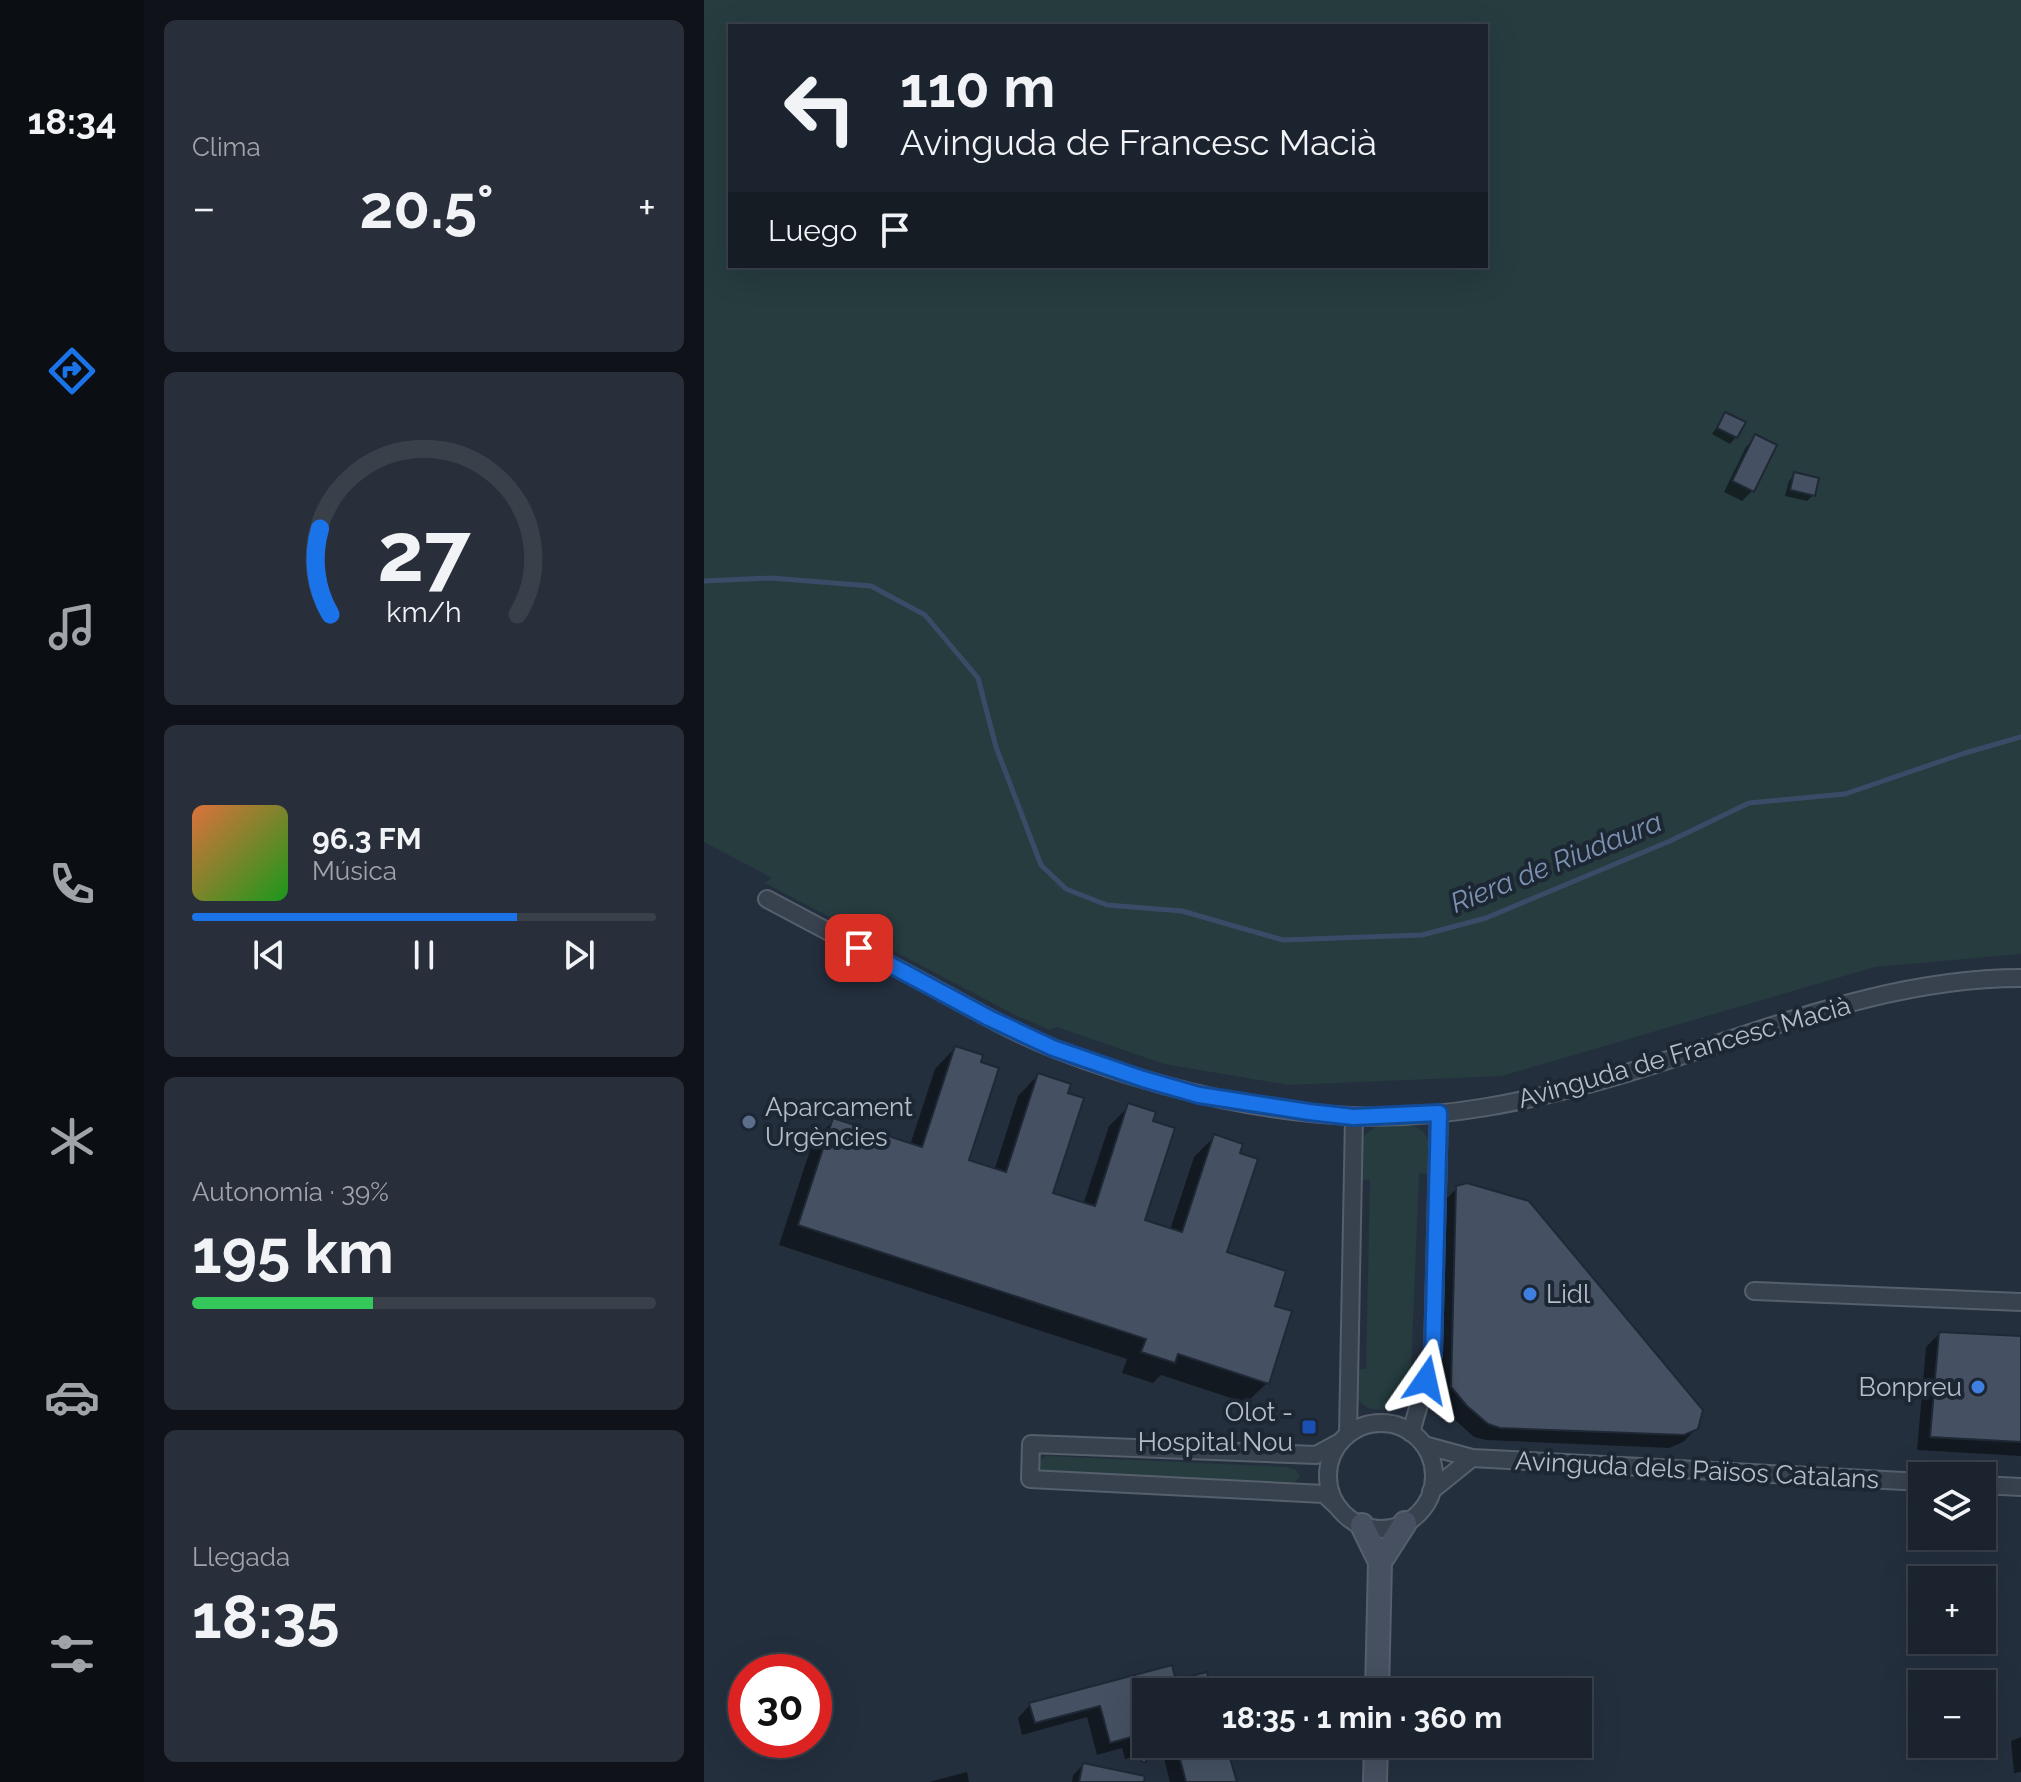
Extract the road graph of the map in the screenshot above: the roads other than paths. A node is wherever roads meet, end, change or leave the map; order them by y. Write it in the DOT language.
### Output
graph roads {
  1 [pos="767,899"];
  2 [pos="2021,978"];
  3 [pos="1439,1113"];
  4 [pos="1354,1117"];
  5 [pos="1754,1291"];
  6 [pos="2021,1302"];
  7 [pos="1344,1438"];
  8 [pos="1418,1439"];
  9 [pos="1472,1458"];
  10 [pos="1908,1481"];
  11 [pos="1996,1486"];
  12 [pos="2021,1487"];
  13 [pos="1431,1491"];
  14 [pos="1340,1509"];
  15 [pos="1405,1523"];
  16 [pos="1362,1525"];
  17 [pos="1380,1562"];
  18 [pos="1377,1678"];
  19 [pos="1376,1758"];
  20 [pos="1375,1782"];
  1 -- 4 [label="street, Avinguda de Francesc Macià"];
  2 -- 3 [label="street, Avinguda de Francesc Macià"];
  3 -- 4 [label="street, Avinguda de Francesc Macià"];
  3 -- 8 [label="street"];
  4 -- 7 [label="street"];
  5 -- 6 [label="street"];
  7 -- 8 [label="street"];
  7 -- 14 [label="street"];
  7 -- 14 [label="street"];
  8 -- 9 [label="street, Avinguda dels Països Catalans"];
  8 -- 13 [label="street"];
  9 -- 10 [label="street, Avinguda dels Països Catalans"];
  9 -- 13 [label="street"];
  11 -- 12 [label="street"];
  13 -- 15 [label="street"];
  14 -- 16 [label="street"];
  15 -- 16 [label="street"];
  15 -- 17 [label="street"];
  16 -- 17 [label="street"];
  17 -- 18 [label="street"];
  19 -- 20 [label="street"];
}
